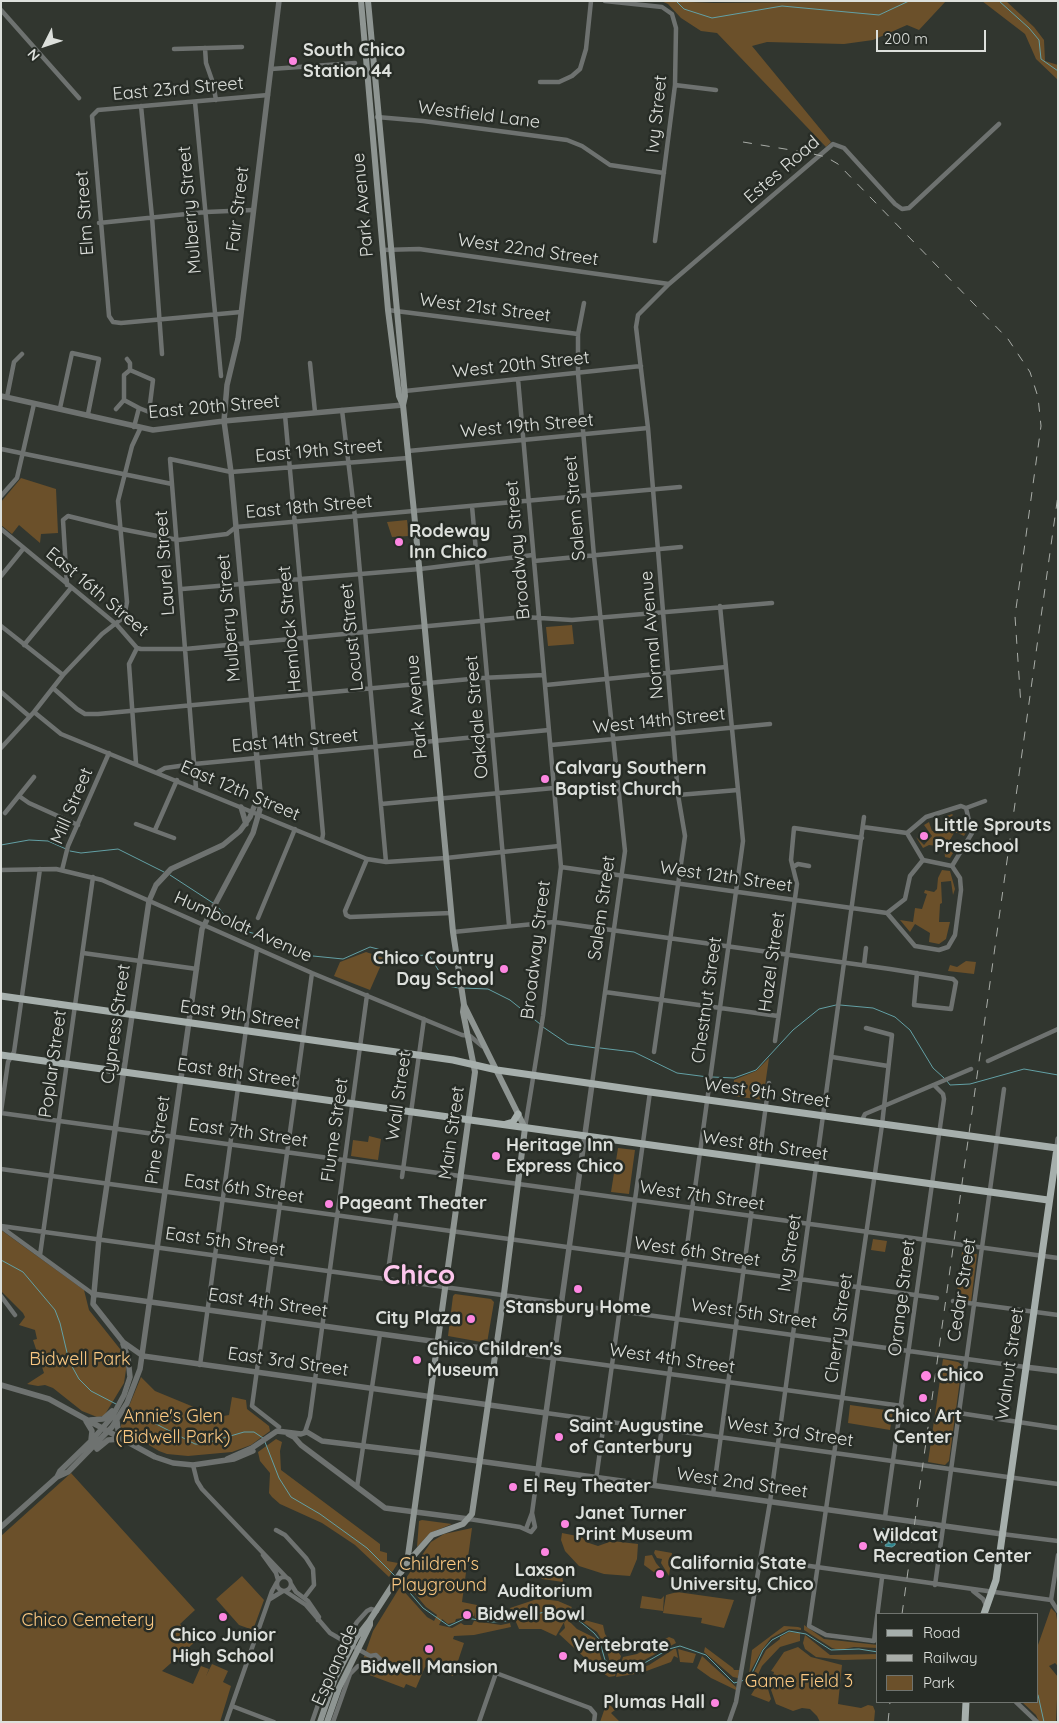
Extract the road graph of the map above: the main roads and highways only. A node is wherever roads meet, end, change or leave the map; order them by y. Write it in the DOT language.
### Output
graph roads {
  1 [pos="361,1"];
  2 [pos="368,1"];
  3 [pos="403,405"];
  4 [pos="1,996"];
  5 [pos="464,1005"];
  6 [pos="1,1055"];
  7 [pos="474,1064"];
  8 [pos="497,1070"];
  9 [pos="518,1114"];
  10 [pos="468,1119"];
  11 [pos="506,1124"];
  12 [pos="525,1128"];
  13 [pos="1057,1148"];
  14 [pos="1048,1200"];
  15 [pos="469,1519"];
  16 [pos="407,1563"];
  17 [pos="986,1611"];
  18 [pos="354,1648"];
  19 [pos="966,1703"];
  20 [pos="320,1722"];
  21 [pos="327,1722"];
  22 [pos="965,1722"];
  1 -- 3 [label="main road, Park Avenue"];
  2 -- 3 [label="main road, Park Avenue"];
  3 -- 5 [label="main road, Park Avenue"];
  4 -- 7 [label="main road, East 9th Street"];
  5 -- 7 [label="main road, Main Street"];
  5 -- 8 [label="main road"];
  6 -- 10 [label="main road, East 8th Street"];
  7 -- 8 [label="main road, West 9th Street"];
  7 -- 10 [label="main road, Main Street"];
  8 -- 9 [label="main road"];
  8 -- 13 [label="main road, West 9th Street"];
  9 -- 11 [label="main road"];
  9 -- 12 [label="main road"];
  10 -- 11 [label="main road, West 8th Street"];
  10 -- 16 [label="main road, Main Street"];
  11 -- 12 [label="main road, West 8th Street"];
  12 -- 14 [label="main road, West 8th Street"];
  12 -- 15 [label="main road, Broadway Street"];
  13 -- 14 [label="main road, Walnut Street"];
  14 -- 17 [label="main road, Walnut Street"];
  15 -- 16 [label="main road, Esplanade"];
  16 -- 18 [label="main road, Esplanade"];
  18 -- 20 [label="main road, Esplanade"];
  18 -- 21 [label="main road, Esplanade"];
  19 -- 22 [label="main road"];
}
